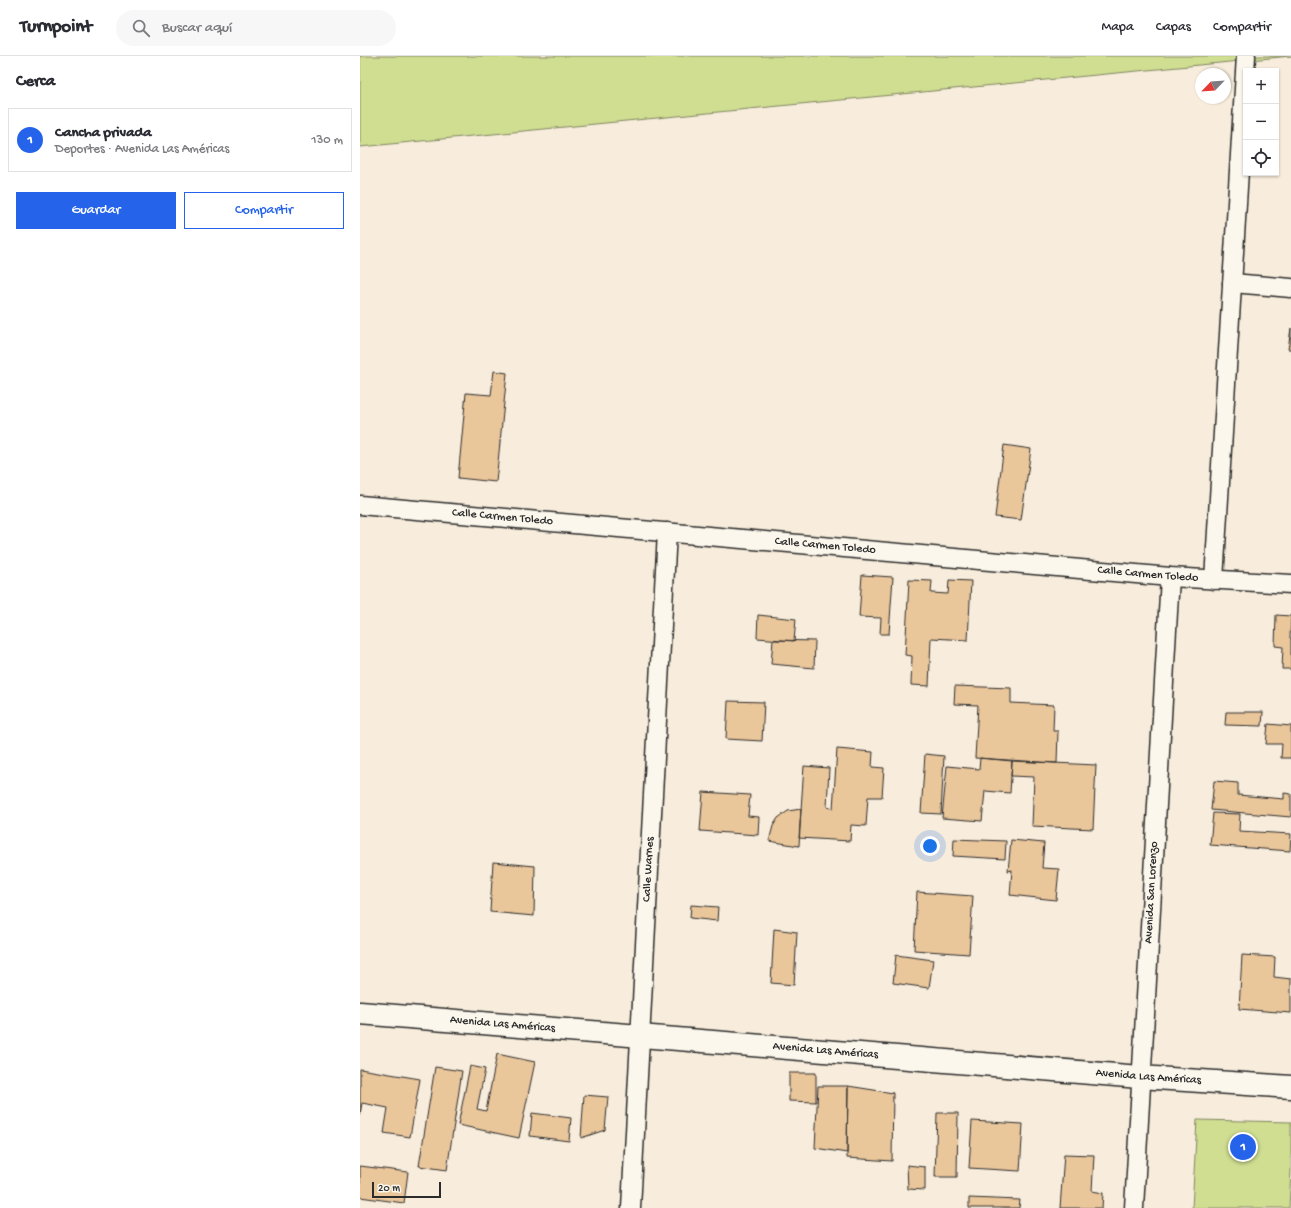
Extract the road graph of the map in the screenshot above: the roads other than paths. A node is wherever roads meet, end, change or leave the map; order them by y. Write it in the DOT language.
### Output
graph roads {
  1 [pos="1246,56"];
  2 [pos="1232,283"];
  3 [pos="1291,288"];
  4 [pos="360,505"];
  5 [pos="667,532"];
  6 [pos="1170,577"];
  7 [pos="1214,580"];
  8 [pos="1291,584"];
  9 [pos="360,1013"];
  10 [pos="640,1036"];
  11 [pos="1140,1077"];
  12 [pos="1291,1087"];
  13 [pos="631,1208"];
  14 [pos="1134,1208"];
  1 -- 2 [label="street"];
  2 -- 3 [label="street"];
  2 -- 7 [label="street"];
  4 -- 5 [label="street, Calle Carmen Toledo"];
  5 -- 6 [label="street, Calle Carmen Toledo"];
  5 -- 10 [label="street, Calle Warnes"];
  6 -- 7 [label="street, Calle Carmen Toledo"];
  6 -- 11 [label="street, Avenida San Lorenzo"];
  7 -- 8 [label="street, Calle Carmen Toledo"];
  9 -- 10 [label="street, Avenida Las Américas"];
  10 -- 11 [label="street, Avenida Las Américas"];
  10 -- 13 [label="street, Calle Warnes"];
  11 -- 12 [label="street, Avenida Las Américas"];
  11 -- 14 [label="street, Avenida San Lorenzo"];
}
